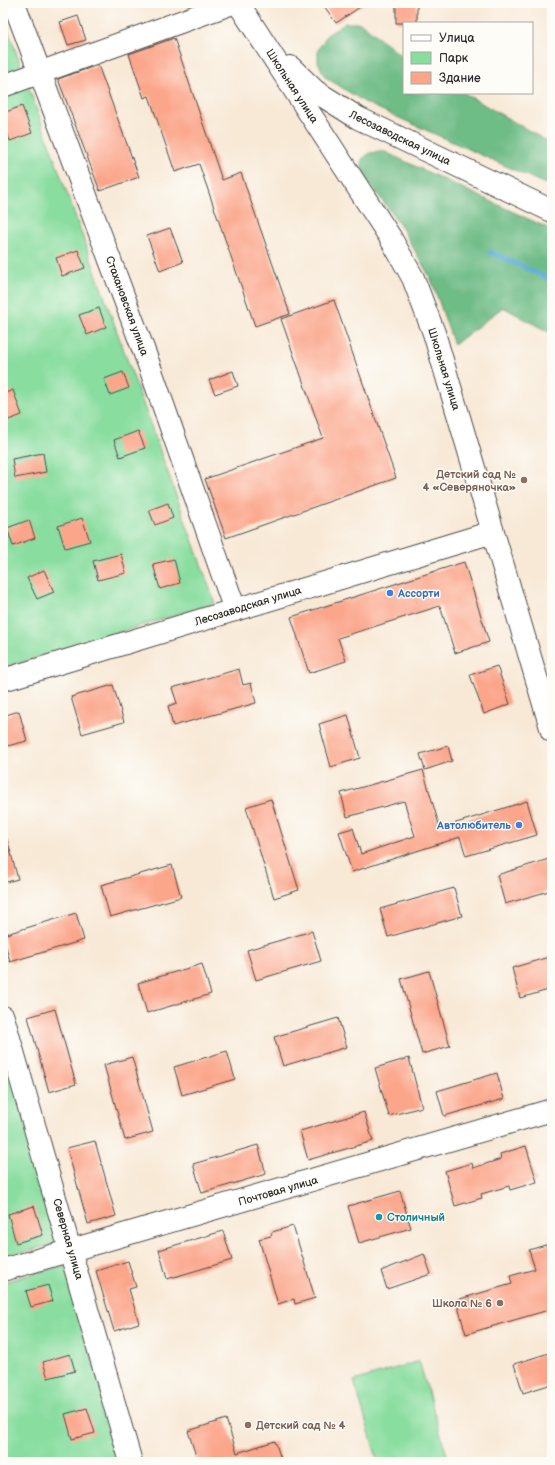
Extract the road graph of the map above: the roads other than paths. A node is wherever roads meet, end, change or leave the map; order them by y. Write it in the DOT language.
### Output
graph roads {
  1 [pos="14,3"];
  2 [pos="233,3"];
  3 [pos="238,3"];
  4 [pos="263,42"];
  5 [pos="40,72"];
  6 [pos="3,86"];
  7 [pos="552,211"];
  8 [pos="493,532"];
  9 [pos="235,610"];
  10 [pos="3,680"];
  11 [pos="552,731"];
  12 [pos="3,1017"];
  13 [pos="552,1110"];
  14 [pos="71,1251"];
  15 [pos="3,1270"];
  16 [pos="132,1462"];
  1 -- 5 [label="street, Стахановская улица"];
  2 -- 5 [label="street"];
  3 -- 4 [label="street"];
  4 -- 7 [label="street, Лесозаводская улица"];
  4 -- 8 [label="street, Школьная улица"];
  5 -- 6 [label="street"];
  5 -- 9 [label="street, Стахановская улица"];
  8 -- 9 [label="street, Лесозаводская улица"];
  8 -- 11 [label="street, Школьная улица"];
  9 -- 10 [label="street, Лесозаводская улица"];
  12 -- 14 [label="street, Северная улица"];
  13 -- 14 [label="street, Почтовая улица"];
  14 -- 15 [label="street, Почтовая улица"];
  14 -- 16 [label="street, Северная улица"];
}
